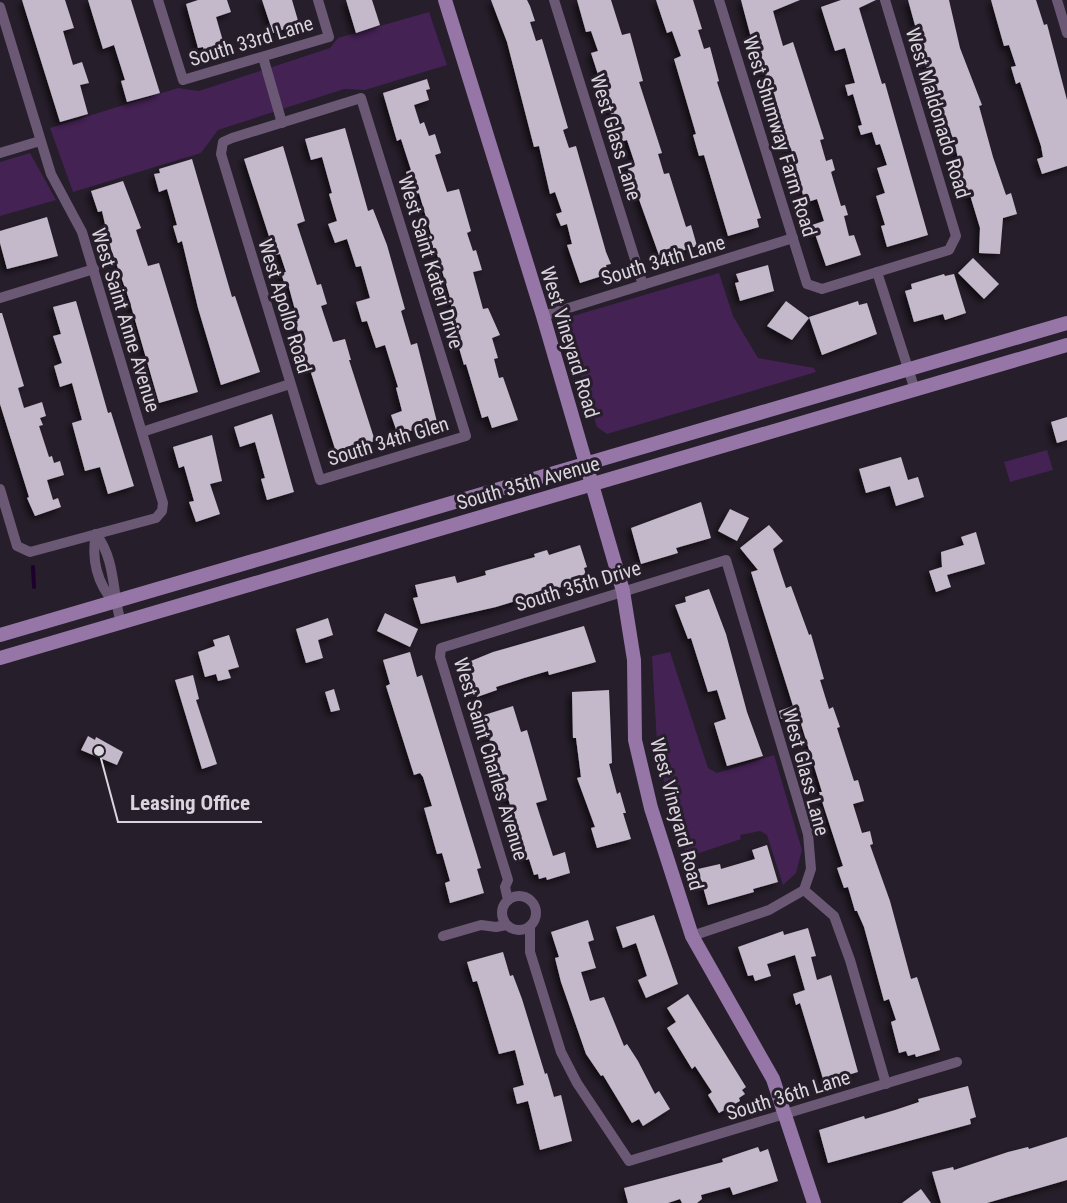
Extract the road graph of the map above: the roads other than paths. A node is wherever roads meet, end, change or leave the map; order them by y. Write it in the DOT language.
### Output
graph roads {
  1 [pos="158,0"];
  2 [pos="318,0"];
  3 [pos="445,0"];
  4 [pos="554,0"];
  5 [pos="719,0"];
  6 [pos="885,0"];
  7 [pos="1057,0"];
  8 [pos="0,7"];
  9 [pos="1067,33"];
  10 [pos="263,57"];
  11 [pos="282,123"];
  12 [pos="40,141"];
  13 [pos="0,153"];
  14 [pos="793,238"];
  15 [pos="94,269"];
  16 [pos="878,272"];
  17 [pos="643,285"];
  18 [pos="0,298"];
  19 [pos="543,316"];
  20 [pos="1067,323"];
  21 [pos="1067,345"];
  22 [pos="908,369"];
  23 [pos="290,384"];
  24 [pos="915,390"];
  25 [pos="142,432"];
  26 [pos="466,436"];
  27 [pos="586,463"];
  28 [pos="320,480"];
  29 [pos="592,484"];
  30 [pos="0,490"];
  31 [pos="96,534"];
  32 [pos="726,560"];
  33 [pos="623,591"];
  34 [pos="114,602"];
  35 [pos="120,623"];
  36 [pos="0,635"];
  37 [pos="441,648"];
  38 [pos="0,658"];
  39 [pos="508,880"];
  40 [pos="804,890"];
  41 [pos="520,896"];
  42 [pos="508,900"];
  43 [pos="501,910"];
  44 [pos="481,925"];
  45 [pos="510,927"];
  46 [pos="530,927"];
  47 [pos="443,936"];
  48 [pos="692,936"];
  49 [pos="530,952"];
  50 [pos="957,1062"];
  51 [pos="886,1084"];
  52 [pos="787,1114"];
  53 [pos="814,1203"];
  1 -- 10 [label="street, South 33rd Lane"];
  2 -- 10 [label="street, South 33rd Lane"];
  3 -- 19 [label="main road, West Vineyard Road"];
  4 -- 17 [label="street, West Glass Lane"];
  5 -- 14 [label="street, West Shumway Farm Road"];
  6 -- 16 [label="street, West Maldonado Road"];
  7 -- 9 [label="street"];
  8 -- 12 [label="street, West Saint Anne Avenue"];
  10 -- 11 [label="street"];
  11 -- 23 [label="street, West Apollo Road"];
  11 -- 26 [label="street, West Saint Kateri Drive"];
  12 -- 13 [label="street"];
  12 -- 15 [label="street, West Saint Anne Avenue"];
  14 -- 16 [label="street, West Shumway Farm Road"];
  14 -- 17 [label="street, South 34th Lane"];
  15 -- 18 [label="street"];
  15 -- 25 [label="street, West Saint Anne Avenue"];
  16 -- 22 [label="street"];
  17 -- 19 [label="street, South 34th Lane"];
  19 -- 27 [label="main road, West Vineyard Road"];
  20 -- 22 [label="main road, South 35th Avenue"];
  21 -- 24 [label="main road, South 35th Avenue"];
  22 -- 24 [label="street"];
  22 -- 27 [label="main road, South 35th Avenue"];
  23 -- 25 [label="street"];
  23 -- 28 [label="street, West Apollo Road"];
  24 -- 29 [label="main road, South 35th Avenue"];
  25 -- 31 [label="street, West Saint Anne Avenue"];
  26 -- 28 [label="street, South 34th Glen"];
  27 -- 29 [label="main road, West Vineyard Road"];
  27 -- 34 [label="main road, South 35th Avenue"];
  29 -- 33 [label="main road, West Vineyard Road"];
  29 -- 35 [label="main road, South 35th Avenue"];
  30 -- 31 [label="street"];
  31 -- 34 [label="street"];
  32 -- 33 [label="street, South 35th Drive"];
  32 -- 40 [label="street, West Glass Lane"];
  33 -- 37 [label="street, South 35th Drive"];
  33 -- 48 [label="main road, West Vineyard Road"];
  34 -- 35 [label="street"];
  34 -- 36 [label="main road, South 35th Avenue"];
  35 -- 38 [label="main road, South 35th Avenue"];
  37 -- 39 [label="street, West Saint Charles Avenue"];
  39 -- 41 [label="street, West Saint Charles Avenue"];
  39 -- 42 [label="street, West Saint Charles Avenue"];
  40 -- 48 [label="street"];
  40 -- 51 [label="street"];
  41 -- 42 [label="street"];
  41 -- 46 [label="street"];
  42 -- 43 [label="street"];
  43 -- 44 [label="street"];
  43 -- 45 [label="street"];
  44 -- 45 [label="street"];
  44 -- 47 [label="street"];
  45 -- 46 [label="street"];
  45 -- 49 [label="street"];
  46 -- 49 [label="street"];
  48 -- 52 [label="main road, West Vineyard Road"];
  49 -- 52 [label="street, South 36th Lane"];
  50 -- 51 [label="street, South 36th Lane"];
  51 -- 52 [label="street, South 36th Lane"];
  52 -- 53 [label="main road, West Vineyard Road"];
}
